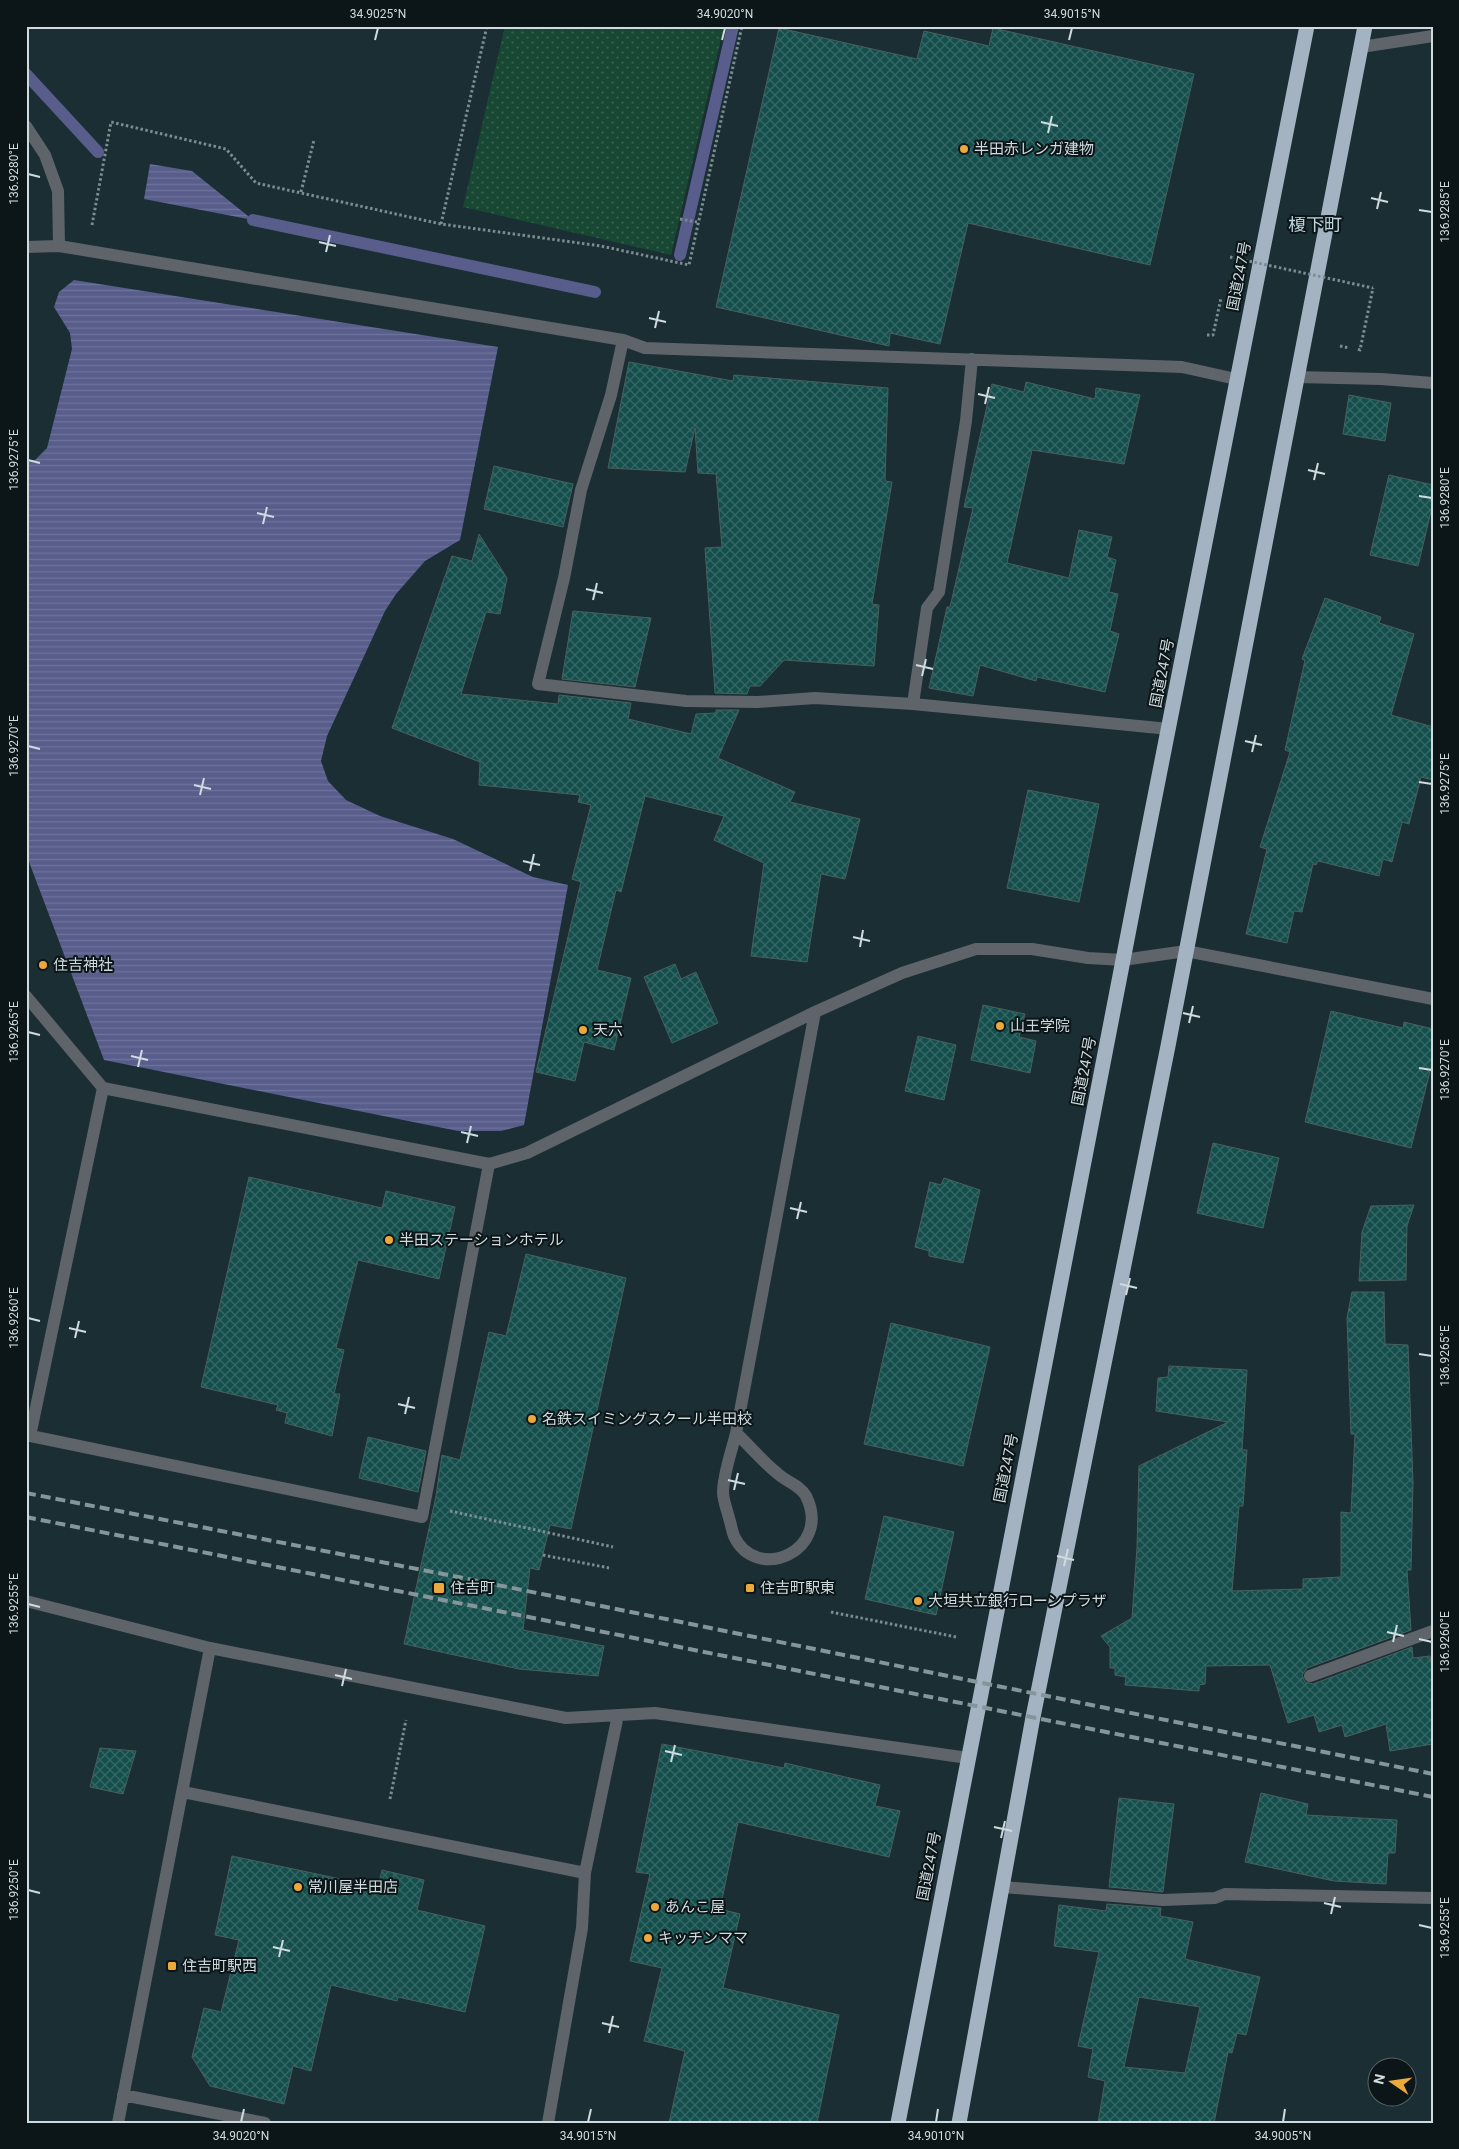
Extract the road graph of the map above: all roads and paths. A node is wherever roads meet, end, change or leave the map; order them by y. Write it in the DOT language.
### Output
graph roads {
  1 [pos="487,26"];
  2 [pos="742,26"];
  3 [pos="1308,26"];
  4 [pos="1365,26"];
  5 [pos="1433,36"];
  6 [pos="1361,48"];
  7 [pos="26,126"];
  8 [pos="314,140"];
  9 [pos="301,192"];
  10 [pos="680,218"];
  11 [pos="697,222"];
  12 [pos="441,224"];
  13 [pos="91,230"];
  14 [pos="59,246"];
  15 [pos="28,249"];
  16 [pos="1230,257"];
  17 [pos="1215,324"];
  18 [pos="1207,334"];
  19 [pos="623,340"];
  20 [pos="1360,350"];
  21 [pos="972,359"];
  22 [pos="1297,377"];
  23 [pos="1236,379"];
  24 [pos="1433,384"];
  25 [pos="913,704"];
  26 [pos="1169,730"];
  27 [pos="1186,951"];
  28 [pos="1123,960"];
  29 [pos="26,996"];
  30 [pos="1433,1000"];
  31 [pos="815,1012"];
  32 [pos="103,1088"];
  33 [pos="489,1164"];
  34 [pos="736,1433"];
  35 [pos="28,1436"];
  36 [pos="424,1505"];
  37 [pos="613,1547"];
  38 [pos="543,1555"];
  39 [pos="608,1568"];
  40 [pos="26,1601"];
  41 [pos="831,1612"];
  42 [pos="1433,1631"];
  43 [pos="956,1636"];
  44 [pos="210,1648"];
  45 [pos="1310,1676"];
  46 [pos="618,1715"];
  47 [pos="406,1720"];
  48 [pos="968,1758"];
  49 [pos="183,1792"];
  50 [pos="390,1799"];
  51 [pos="585,1873"];
  52 [pos="1003,1887"];
  53 [pos="1433,1898"];
  54 [pos="123,2095"];
  55 [pos="118,2123"];
  56 [pos="265,2123"];
  57 [pos="548,2123"];
  58 [pos="898,2123"];
  59 [pos="959,2123"];
  1 -- 12 [label="path"];
  2 -- 11 [label="path"];
  3 -- 23 [label="highway, 国道247号"];
  4 -- 6 [label="highway"];
  5 -- 6 [label="street"];
  6 -- 22 [label="highway"];
  7 -- 14 [label="street"];
  8 -- 9 [label="path"];
  9 -- 12 [label="path"];
  9 -- 13 [label="path"];
  10 -- 11 [label="path"];
  11 -- 12 [label="path"];
  14 -- 15 [label="street"];
  14 -- 19 [label="street"];
  16 -- 20 [label="path, bridge"];
  17 -- 18 [label="path"];
  19 -- 21 [label="street"];
  19 -- 25 [label="street"];
  21 -- 23 [label="street"];
  21 -- 25 [label="street"];
  22 -- 24 [label="street"];
  22 -- 27 [label="highway"];
  23 -- 26 [label="highway, 国道247号"];
  25 -- 26 [label="street"];
  26 -- 28 [label="highway, 国道247号"];
  27 -- 28 [label="street"];
  27 -- 30 [label="street"];
  27 -- 52 [label="highway"];
  28 -- 31 [label="street"];
  28 -- 48 [label="highway, 国道247号"];
  29 -- 32 [label="street"];
  31 -- 33 [label="street"];
  31 -- 34 [label="street"];
  32 -- 33 [label="street"];
  32 -- 35 [label="street"];
  33 -- 36 [label="street"];
  34 -- 34 [label="street"];
  35 -- 36 [label="street"];
  36 -- 37 [label="path"];
  38 -- 39 [label="path"];
  40 -- 44 [label="street"];
  41 -- 43 [label="path"];
  42 -- 45 [label="street"];
  44 -- 46 [label="street"];
  44 -- 49 [label="street"];
  46 -- 48 [label="street"];
  46 -- 51 [label="street"];
  47 -- 50 [label="path"];
  48 -- 58 [label="highway, 国道247号"];
  49 -- 51 [label="street"];
  49 -- 54 [label="street"];
  51 -- 57 [label="street"];
  52 -- 53 [label="street"];
  52 -- 59 [label="highway"];
  54 -- 55 [label="street"];
  54 -- 56 [label="street"];
}
